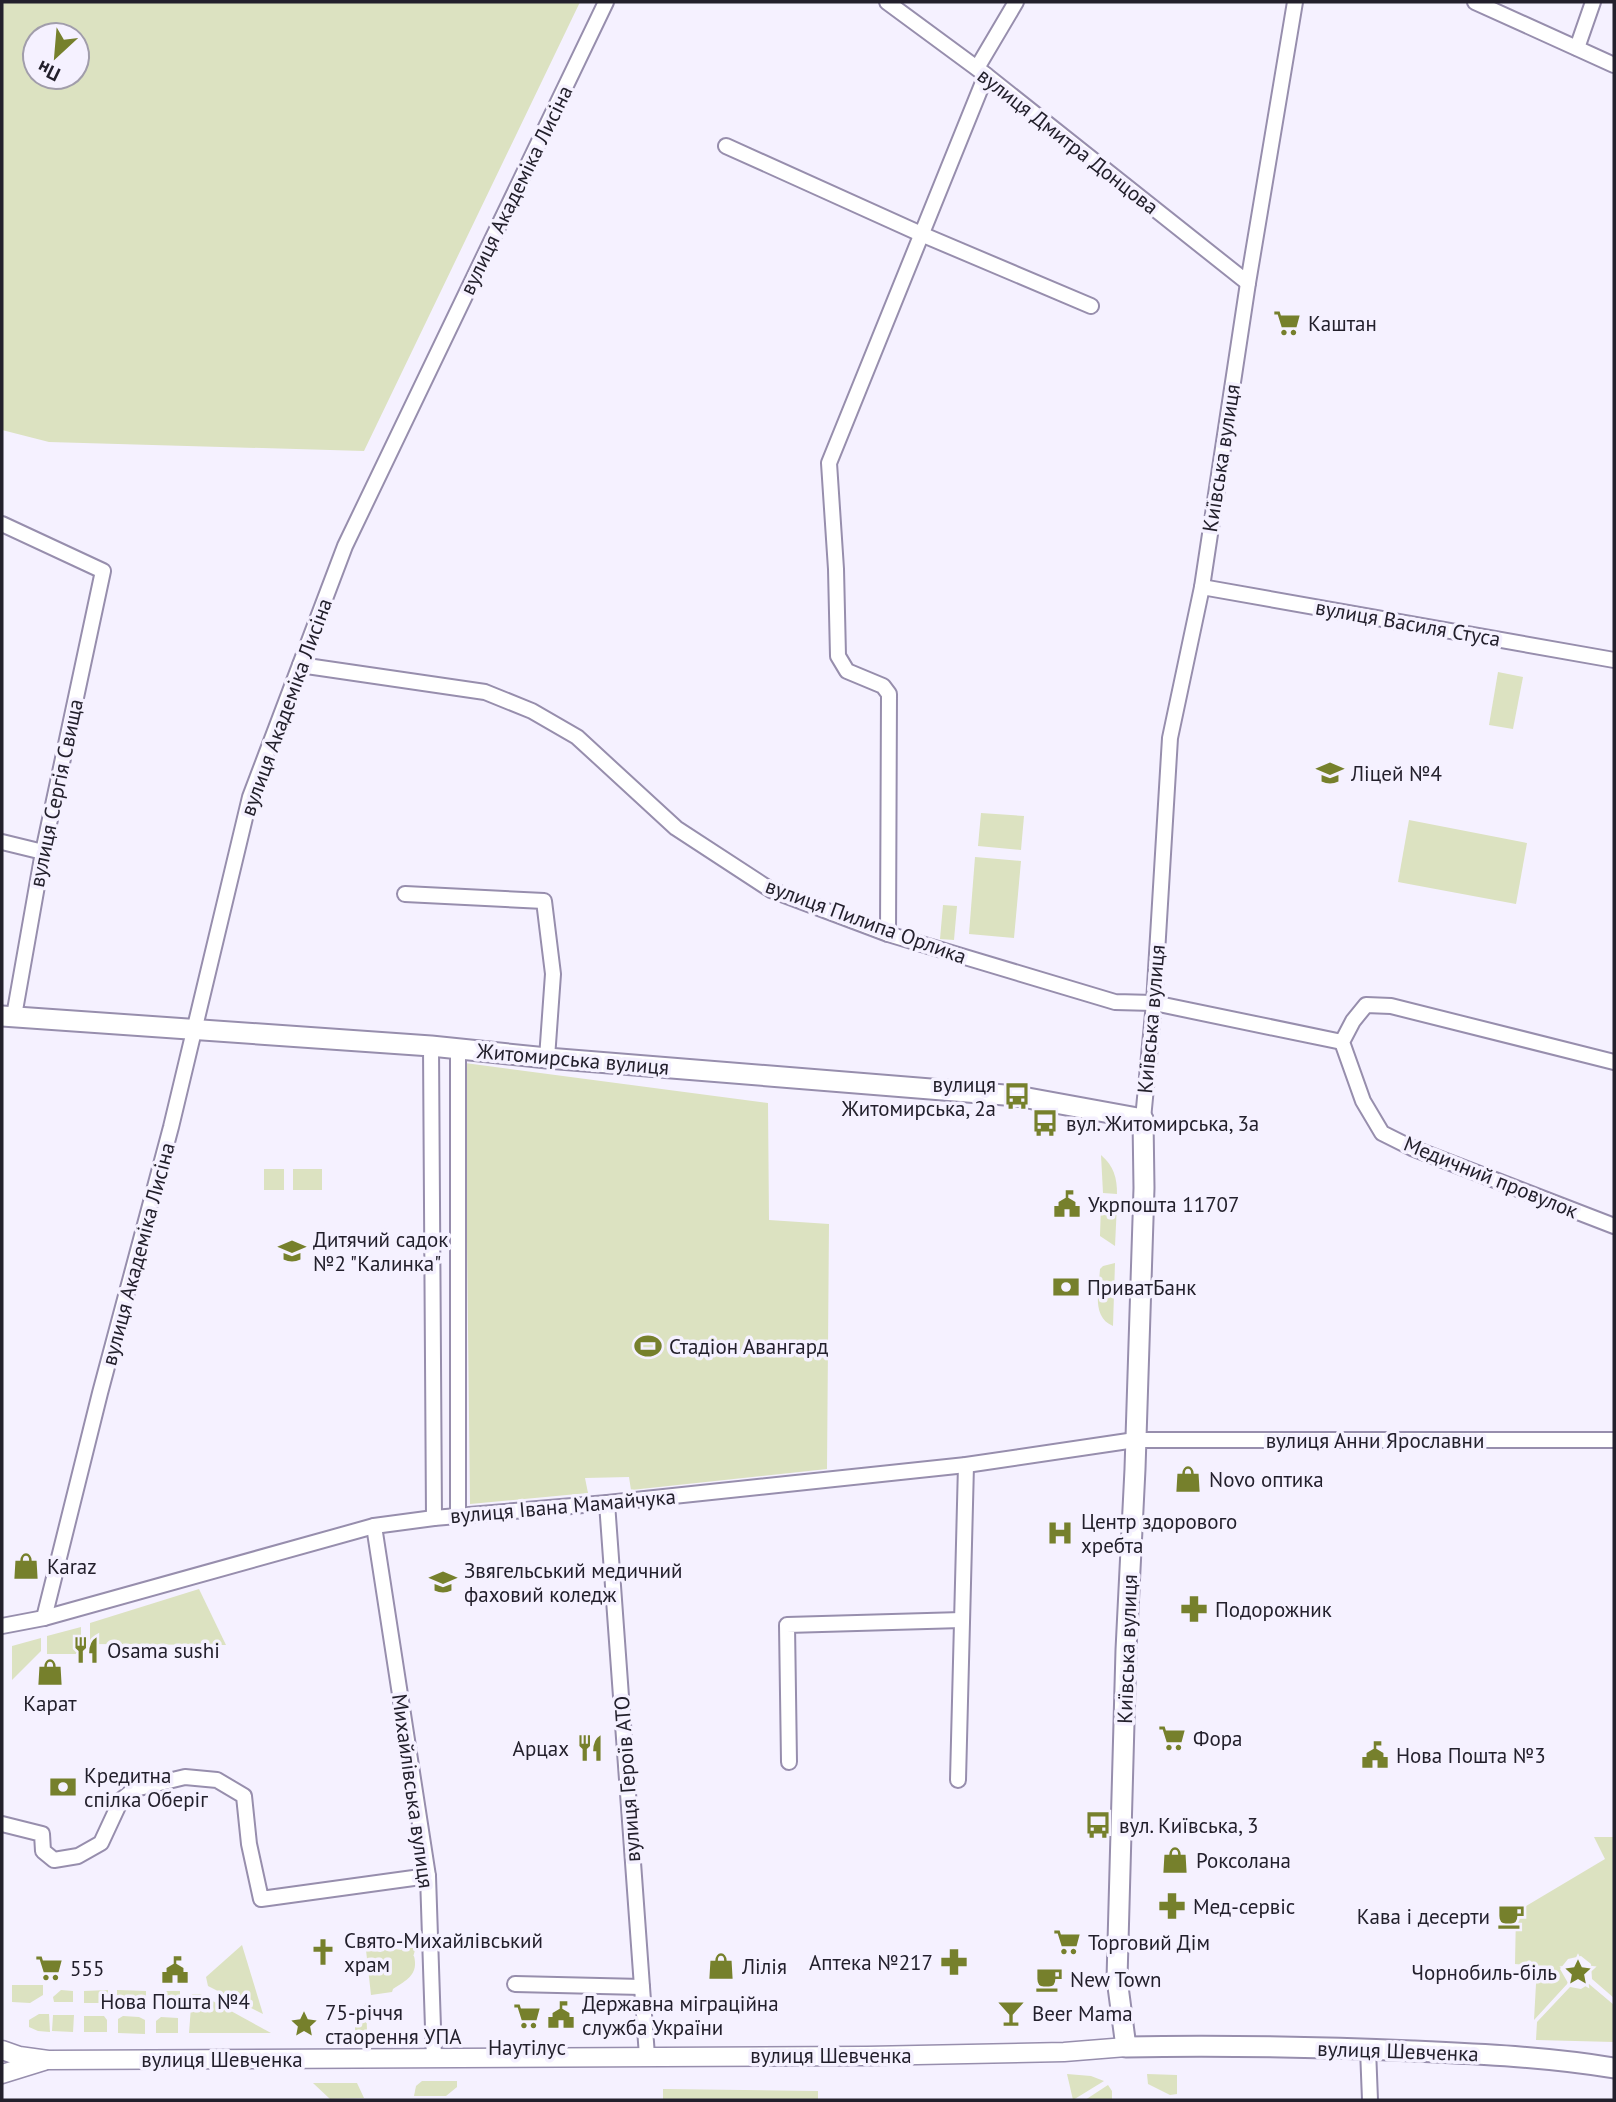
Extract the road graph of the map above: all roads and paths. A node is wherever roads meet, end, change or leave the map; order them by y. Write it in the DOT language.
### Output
graph roads {
  1 [pos="606,2"];
  2 [pos="887,2"];
  3 [pos="1016,2"];
  4 [pos="1295,2"];
  5 [pos="1475,2"];
  6 [pos="1593,2"];
  7 [pos="1577,48"];
  8 [pos="1614,65"];
  9 [pos="981,72"];
  10 [pos="726,146"];
  11 [pos="921,234"];
  12 [pos="1248,283"];
  13 [pos="1091,306"];
  14 [pos="2,524"];
  15 [pos="1202,587"];
  16 [pos="1614,660"];
  17 [pos="300,665"];
  18 [pos="2,842"];
  19 [pos="43,852"];
  20 [pos="405,894"];
  21 [pos="888,933"];
  22 [pos="1154,1003"];
  23 [pos="8,1016"];
  24 [pos="195,1029"];
  25 [pos="1342,1042"];
  26 [pos="431,1046"];
  27 [pos="458,1049"];
  28 [pos="547,1058"];
  29 [pos="1614,1062"];
  30 [pos="1143,1119"];
  31 [pos="1614,1226"];
  32 [pos="1135,1440"];
  33 [pos="1614,1440"];
  34 [pos="966,1465"];
  35 [pos="607,1503"];
  36 [pos="458,1516"];
  37 [pos="434,1517"];
  38 [pos="374,1526"];
  39 [pos="44,1618"];
  40 [pos="962,1620"];
  41 [pos="2,1626"];
  42 [pos="789,1762"];
  43 [pos="957,1780"];
  44 [pos="2,1824"];
  45 [pos="428,1876"];
  46 [pos="515,1984"];
  47 [pos="642,1987"];
  48 [pos="1126,2047"];
  49 [pos="1368,2049"];
  50 [pos="2,2050"];
  51 [pos="2,2056"];
  52 [pos="647,2056"];
  53 [pos="434,2058"];
  54 [pos="48,2060"];
  55 [pos="2,2067"];
  56 [pos="1614,2068"];
  57 [pos="2,2074"];
  58 [pos="1370,2100"];
  1 -- 17 [label="street, вулиця Академіка Лисіна"];
  2 -- 9 [label="street, вулиця Дмитра Донцова"];
  3 -- 9 [label="street"];
  4 -- 12 [label="street, Київська вулиця"];
  5 -- 7 [label="street"];
  6 -- 7 [label="street"];
  7 -- 8 [label="street"];
  9 -- 11 [label="street"];
  9 -- 12 [label="street, вулиця Дмитра Донцова"];
  10 -- 11 [label="street"];
  11 -- 13 [label="street"];
  11 -- 21 [label="street"];
  12 -- 15 [label="street, Київська вулиця"];
  14 -- 19 [label="street, вулиця Сергія Свища"];
  15 -- 16 [label="street, вулиця Василя Стуса"];
  15 -- 22 [label="street, Київська вулиця"];
  17 -- 21 [label="street, вулиця Пилипа Орлика"];
  17 -- 24 [label="street, вулиця Академіка Лисіна"];
  18 -- 19 [label="street"];
  19 -- 23 [label="street, вулиця Сергія Свища"];
  20 -- 28 [label="street"];
  21 -- 22 [label="street, вулиця Пилипа Орлика"];
  22 -- 25 [label="street"];
  22 -- 30 [label="street, Київська вулиця"];
  23 -- 24 [label="main road, Житомирська вулиця"];
  24 -- 26 [label="main road, Житомирська вулиця"];
  24 -- 39 [label="street, вулиця Академіка Лисіна"];
  25 -- 29 [label="street"];
  25 -- 31 [label="street, Медичний провулок"];
  26 -- 27 [label="main road, Житомирська вулиця"];
  26 -- 37 [label="street"];
  27 -- 28 [label="main road, Житомирська вулиця"];
  27 -- 36 [label="street"];
  28 -- 30 [label="main road, Житомирська вулиця"];
  30 -- 32 [label="main road, Київська вулиця"];
  32 -- 33 [label="street, вулиця Анни Ярославни"];
  32 -- 34 [label="street, вулиця Івана Мамайчука"];
  32 -- 48 [label="main road, Київська вулиця"];
  34 -- 35 [label="street, вулиця Івана Мамайчука"];
  34 -- 40 [label="street"];
  35 -- 36 [label="street, вулиця Івана Мамайчука"];
  35 -- 47 [label="street, вулиця Героїв АТО"];
  36 -- 37 [label="street, вулиця Івана Мамайчука"];
  37 -- 38 [label="street, вулиця Івана Мамайчука"];
  38 -- 39 [label="street, вулиця Івана Мамайчука"];
  38 -- 45 [label="street, Михайлівська вулиця"];
  39 -- 41 [label="street, вулиця Івана Мамайчука"];
  40 -- 42 [label="street"];
  40 -- 43 [label="street"];
  44 -- 45 [label="street"];
  45 -- 53 [label="street, Михайлівська вулиця"];
  46 -- 47 [label="street"];
  47 -- 52 [label="street, вулиця Героїв АТО"];
  48 -- 49 [label="main road, вулиця Шевченка"];
  48 -- 52 [label="street, вулиця Шевченка"];
  49 -- 56 [label="main road, вулиця Шевченка"];
  49 -- 58 [label="street"];
  50 -- 54 [label="street, вулиця Шевченка"];
  51 -- 55 [label="street"];
  52 -- 53 [label="street, вулиця Шевченка"];
  53 -- 54 [label="street, вулиця Шевченка"];
  54 -- 57 [label="street, вулиця Шевченка"];
}
